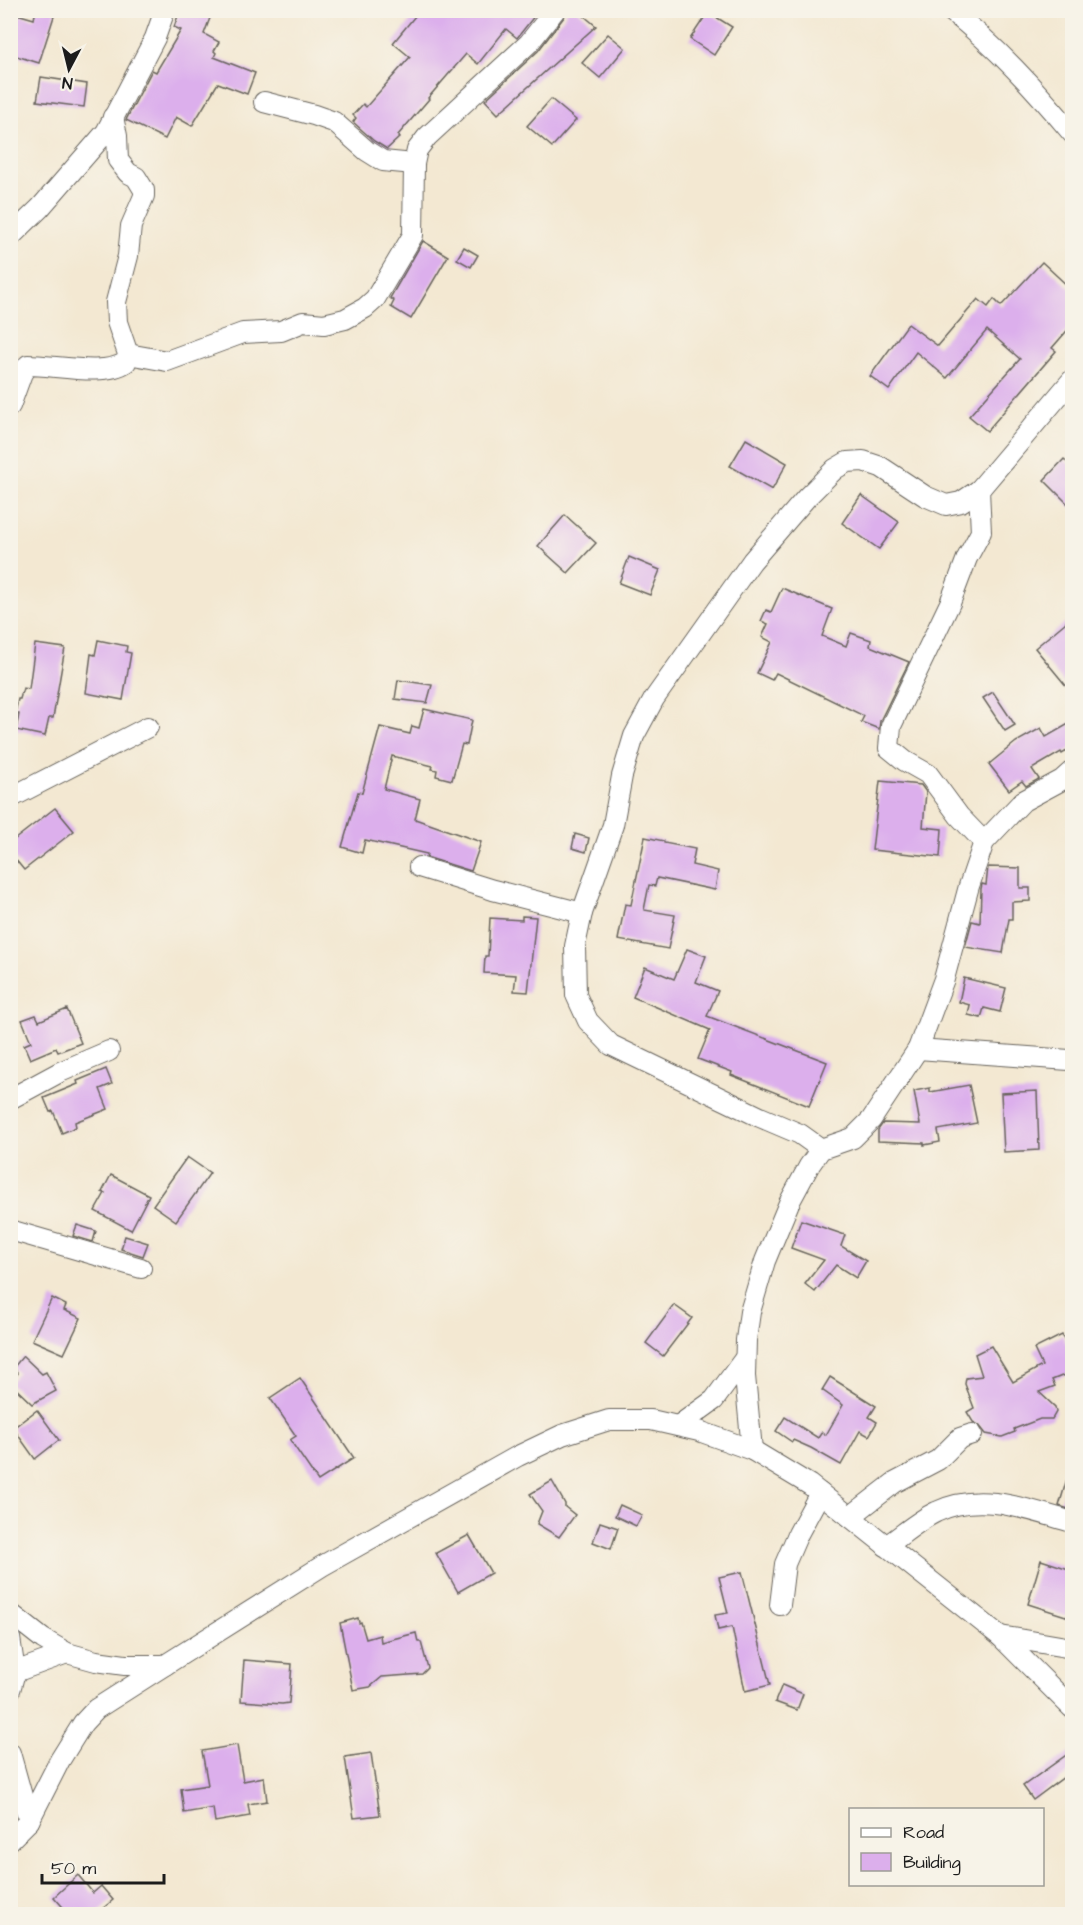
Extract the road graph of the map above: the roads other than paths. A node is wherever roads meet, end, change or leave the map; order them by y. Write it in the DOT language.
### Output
graph roads {
  1 [pos="165,10"];
  2 [pos="555,10"];
  3 [pos="950,10"];
  4 [pos="264,102"];
  5 [pos="113,117"];
  6 [pos="1072,133"];
  7 [pos="414,164"];
  8 [pos="10,237"];
  9 [pos="128,354"];
  10 [pos="1072,380"];
  11 [pos="10,406"];
  12 [pos="979,490"];
  13 [pos="148,727"];
  14 [pos="1072,771"];
  15 [pos="10,798"];
  16 [pos="984,842"];
  17 [pos="419,867"];
  18 [pos="582,913"];
  19 [pos="918,1049"];
  20 [pos="108,1051"];
  21 [pos="1069,1059"];
  22 [pos="10,1099"];
  23 [pos="821,1149"];
  24 [pos="10,1230"];
  25 [pos="141,1268"];
  26 [pos="745,1358"];
  27 [pos="678,1426"];
  28 [pos="972,1434"];
  29 [pos="752,1450"];
  30 [pos="820,1493"];
  31 [pos="850,1517"];
  32 [pos="1072,1522"];
  33 [pos="886,1546"];
  34 [pos="780,1605"];
  35 [pos="10,1613"];
  36 [pos="1000,1636"];
  37 [pos="10,1638"];
  38 [pos="1072,1648"];
  39 [pos="67,1653"];
  40 [pos="165,1665"];
  41 [pos="13,1681"];
  42 [pos="1072,1708"];
  43 [pos="10,1753"];
  44 [pos="29,1821"];
  45 [pos="10,1840"];
  1 -- 5 [label="street"];
  2 -- 7 [label="street"];
  3 -- 6 [label="street"];
  4 -- 7 [label="street"];
  5 -- 8 [label="street"];
  5 -- 9 [label="street"];
  7 -- 9 [label="street"];
  9 -- 11 [label="street"];
  10 -- 12 [label="street"];
  12 -- 16 [label="street"];
  12 -- 18 [label="street"];
  13 -- 15 [label="street"];
  14 -- 16 [label="street"];
  16 -- 19 [label="street"];
  17 -- 18 [label="street"];
  18 -- 23 [label="street"];
  19 -- 21 [label="street"];
  19 -- 23 [label="street"];
  20 -- 22 [label="street"];
  23 -- 26 [label="street"];
  24 -- 25 [label="street"];
  26 -- 27 [label="street"];
  26 -- 29 [label="street"];
  27 -- 29 [label="street"];
  27 -- 40 [label="street"];
  28 -- 31 [label="street"];
  29 -- 30 [label="street"];
  30 -- 31 [label="street"];
  30 -- 34 [label="street"];
  31 -- 33 [label="street"];
  32 -- 33 [label="street"];
  33 -- 36 [label="street"];
  35 -- 39 [label="street"];
  36 -- 38 [label="street"];
  36 -- 42 [label="street"];
  37 -- 41 [label="street"];
  39 -- 40 [label="street"];
  39 -- 41 [label="street"];
  40 -- 44 [label="street"];
  43 -- 44 [label="street"];
  44 -- 45 [label="street"];
}
